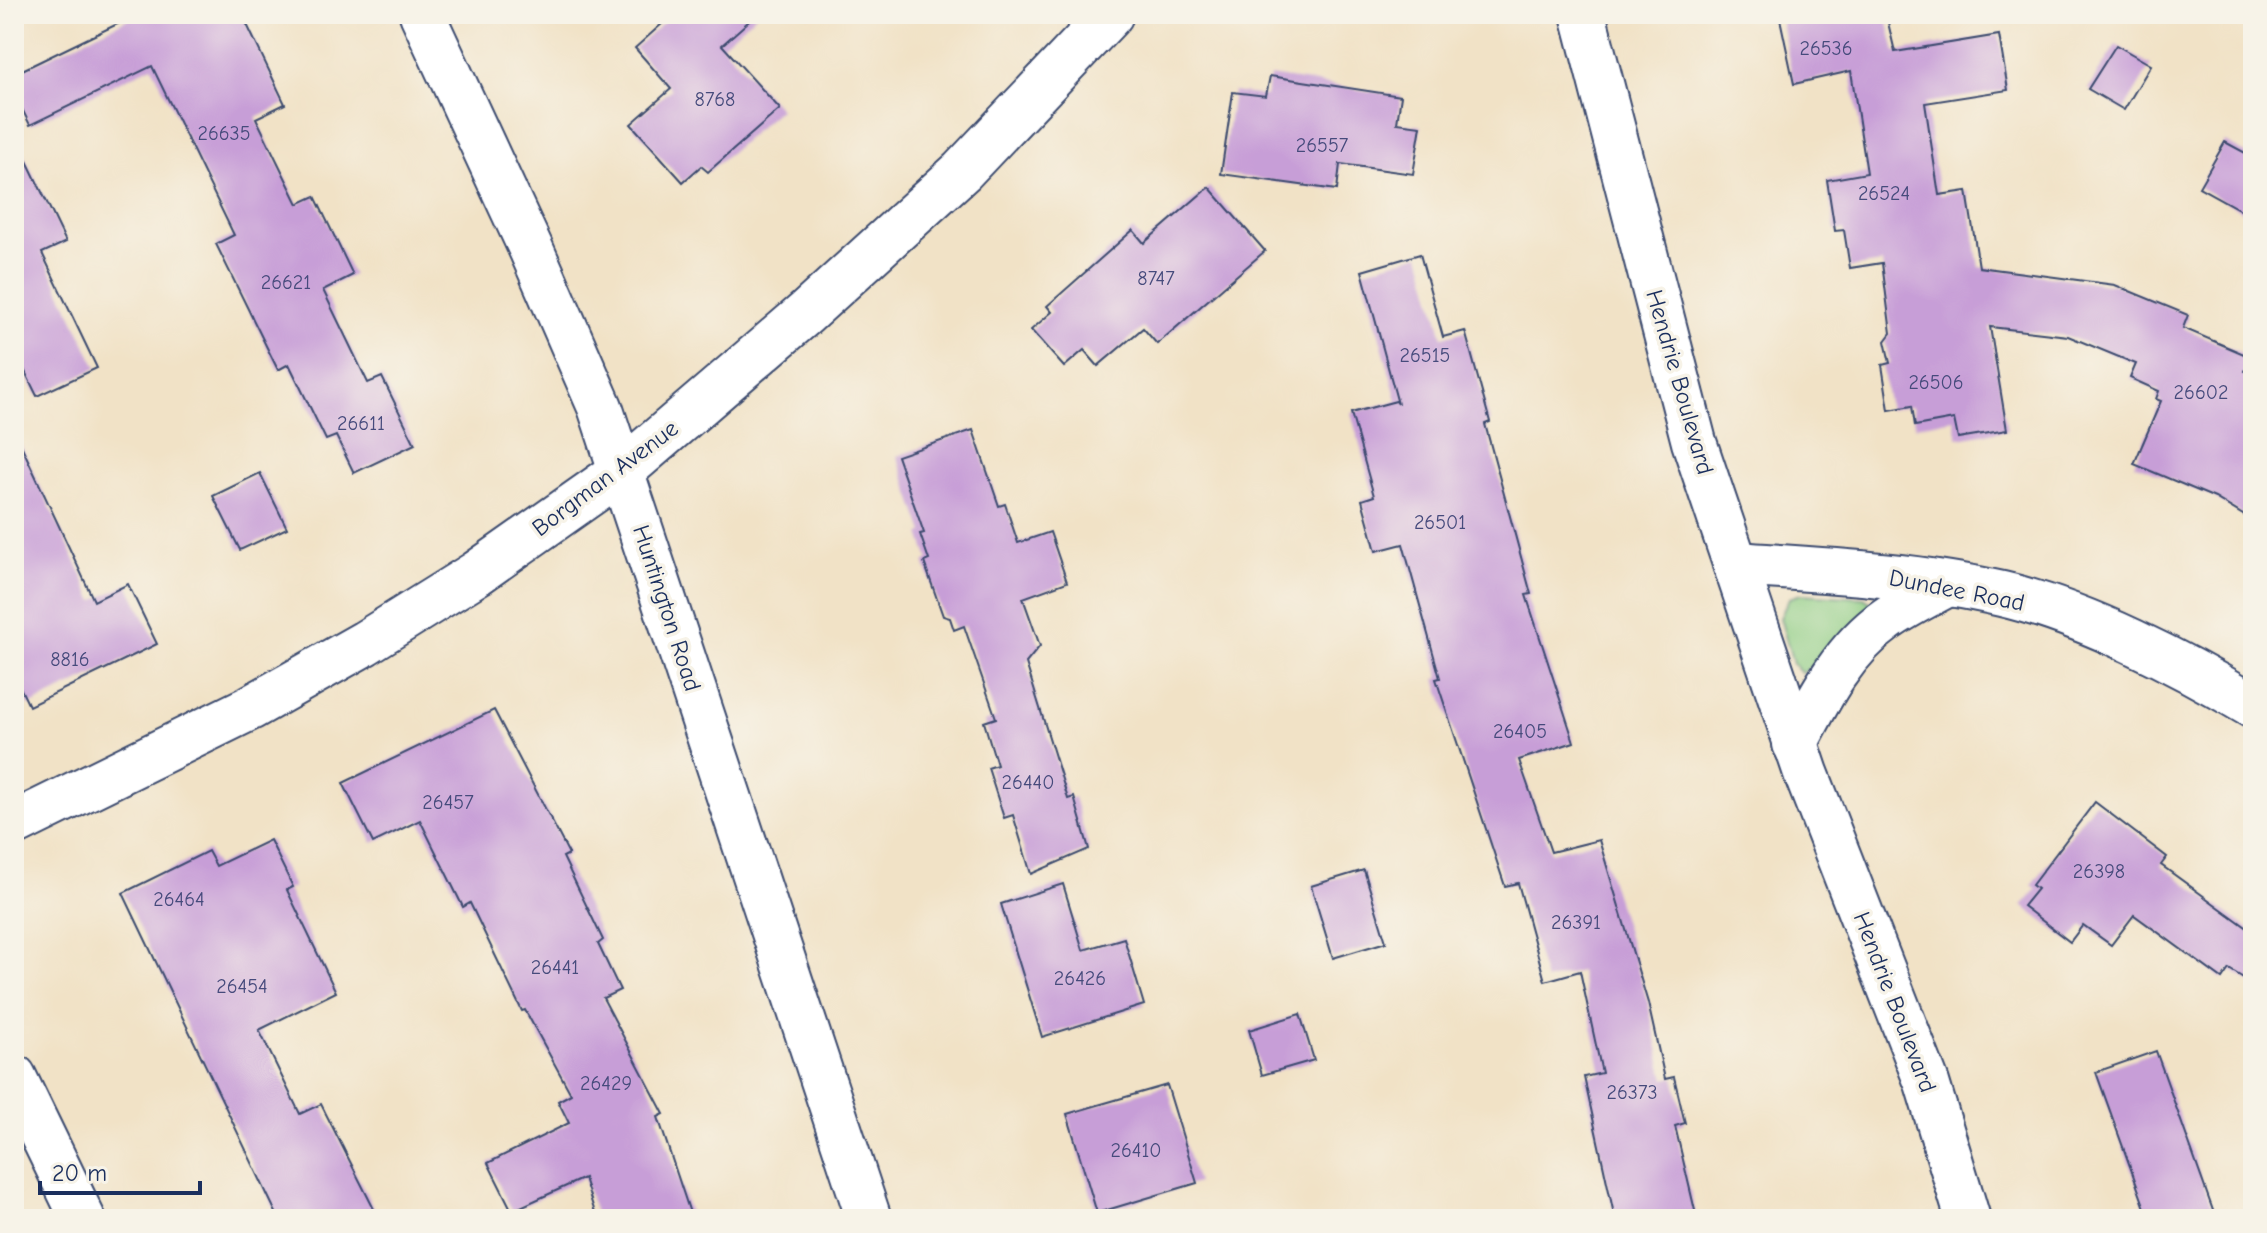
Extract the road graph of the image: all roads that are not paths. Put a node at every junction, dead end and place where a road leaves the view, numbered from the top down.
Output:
1 (422, 14) edge
2 (1111, 14) edge
3 (1583, 14) edge
4 (622, 471) junction
5 (1735, 564) junction
6 (1946, 585) junction
7 (2253, 706) edge
8 (1795, 744) junction
9 (14, 824) edge
10 (14, 1077) edge
11 (83, 1219) edge
12 (869, 1219) edge
13 (1968, 1219) edge

1 - 4 street, Huntington Road
2 - 4 street, Borgman Avenue
3 - 5 street, Hendrie Boulevard
4 - 9 street, Borgman Avenue
4 - 12 street, Huntington Road
5 - 6 street, Dundee Road
5 - 8 street, Hendrie Boulevard
6 - 7 street, Dundee Road
6 - 8 street
8 - 13 street, Hendrie Boulevard
10 - 11 street

